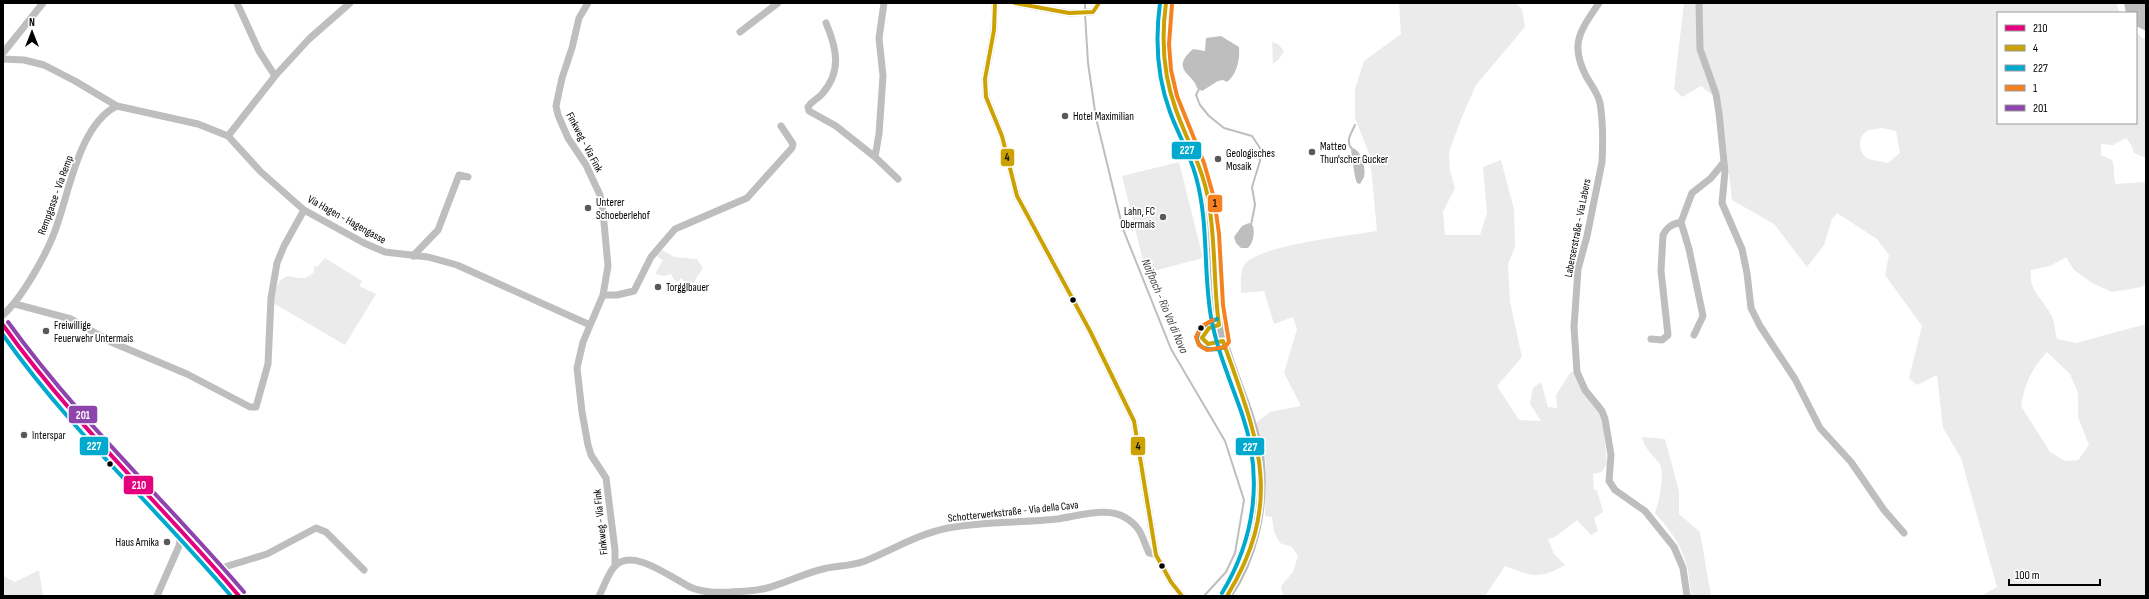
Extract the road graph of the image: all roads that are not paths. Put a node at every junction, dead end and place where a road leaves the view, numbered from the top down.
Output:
1 (43, 3) edge
2 (237, 3) edge
3 (350, 3) edge
4 (588, 3) edge
5 (778, 3) edge
6 (884, 3) edge
7 (995, 3) edge
8 (1015, 3) edge
9 (1099, 3) edge
10 (1166, 3) edge
11 (1599, 3) edge
12 (1700, 3) edge
13 (826, 23) dead end
14 (740, 32) dead end
15 (3, 53) edge
16 (3, 59) edge
17 (276, 76) junction
18 (117, 106) junction
19 (781, 126) dead end
20 (228, 136) junction
21 (875, 157) junction
22 (1724, 162) junction
23 (468, 177) dead end
24 (898, 179) dead end
25 (304, 210) junction
26 (1681, 222) junction
27 (413, 256) junction
28 (602, 295) junction
29 (15, 304) junction
30 (3, 315) edge
31 (3, 325) edge
32 (590, 325) junction
33 (1694, 335) dead end
34 (1651, 339) dead end
35 (1904, 533) dead end
36 (181, 534) junction
37 (1156, 555) junction
38 (615, 566) junction
39 (218, 569) junction
40 (364, 570) dead end
41 (157, 596) edge
42 (239, 596) edge
43 (600, 596) edge
44 (1182, 596) edge
45 (1227, 596) edge
46 (1687, 596) edge

1 - 15 street
2 - 17 street
3 - 17 street
4 - 28 street, Finkweg - Via Fink
5 - 14 street
6 - 21 street
7 - 37 street
8 - 9 street
10 - 45 main road
11 - 46 street, Laberserstraße - Via Labers
12 - 22 street
13 - 21 street
16 - 18 street, Via Hagen - Hagengasse
17 - 20 street
18 - 20 street, Via Hagen - Hagengasse
18 - 29 street, Rempgasse - Via Remp
19 - 28 street
20 - 25 street, Via Hagen - Hagengasse
21 - 24 street
22 - 26 street
22 - 35 street
23 - 27 street
25 - 27 street, Via Hagen - Hagengasse
25 - 29 street
26 - 33 street
26 - 34 street
27 - 32 street, Via Hagen - Hagengasse
28 - 32 street, Finkweg - Via Fink
29 - 30 street, Rempgasse - Via Remp
31 - 36 street
32 - 38 street, Finkweg - Via Fink
36 - 39 street
36 - 41 street
37 - 38 street, Schotterwerkstraße - Via della Cava
37 - 44 street
38 - 43 street
39 - 40 street
39 - 42 street

